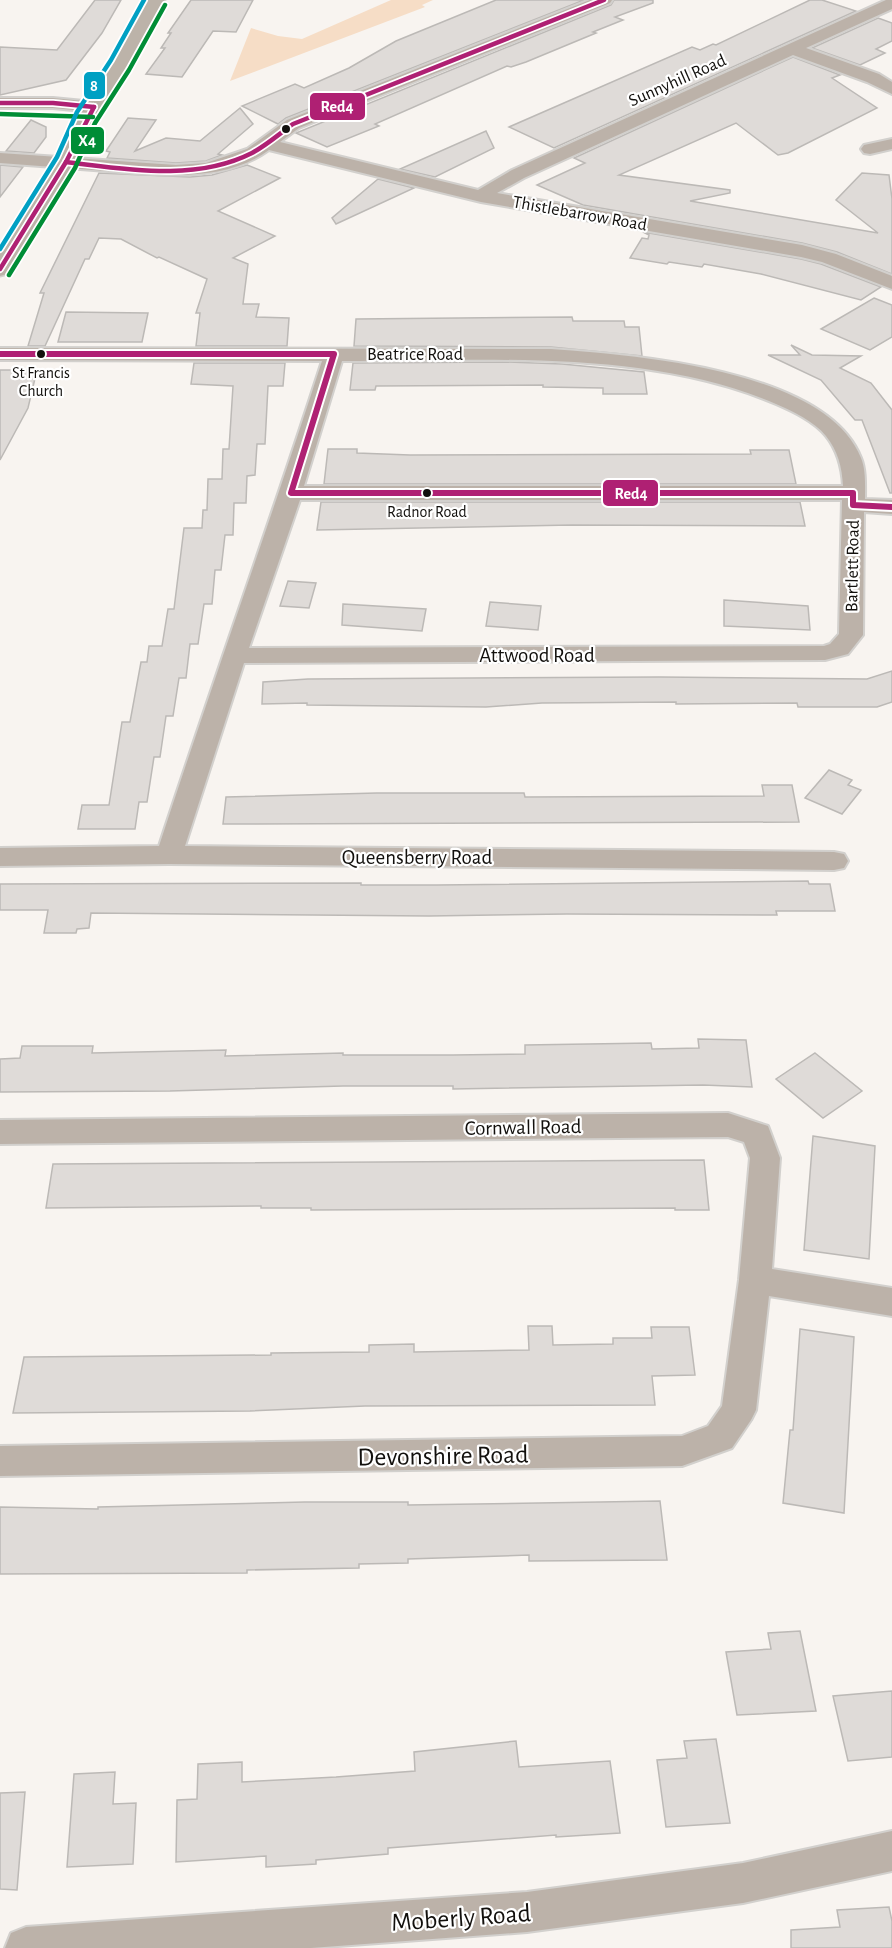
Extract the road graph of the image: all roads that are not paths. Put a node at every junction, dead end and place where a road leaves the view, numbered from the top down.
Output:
1 (156, 0) edge
2 (604, 0) edge
3 (892, 3) edge
4 (793, 49) junction
5 (892, 89) edge
6 (0, 103) edge
7 (94, 107) junction
8 (267, 144) junction
9 (892, 144) edge
10 (870, 149) dead end
11 (0, 158) edge
12 (66, 162) junction
13 (481, 196) junction
14 (7, 248) edge
15 (0, 269) edge
16 (892, 283) edge
17 (0, 354) edge
18 (334, 354) junction
19 (819, 419) joint
20 (291, 493) junction
21 (853, 499) junction
22 (892, 507) edge
23 (839, 649) joint
24 (234, 656) junction
25 (169, 855) junction
26 (0, 857) edge
27 (834, 861) dead end
28 (0, 1132) edge
29 (755, 1280) junction
30 (892, 1302) edge
31 (0, 1461) edge
32 (892, 1851) edge
33 (26, 1948) edge

1 - 7 main road
2 - 8 street
3 - 4 street, Sunnyhill Road
4 - 5 street
4 - 13 street, Sunnyhill Road
6 - 7 street
7 - 12 main road
8 - 12 street
8 - 13 street, Thistlebarrow Road
9 - 10 street
11 - 12 street
12 - 14 main road
13 - 16 street, Thistlebarrow Road
14 - 15 main road
17 - 18 street, Beatrice Road
18 - 19 street, Beatrice Road
18 - 20 street
19 - 21 street, Bartlett Road
20 - 21 street
20 - 24 street
21 - 22 street
21 - 23 street, Bartlett Road
23 - 24 street, Attwood Road
24 - 25 street
25 - 26 street, Queensberry Road
25 - 27 street, Queensberry Road
28 - 29 street, Cornwall Road
29 - 30 street
29 - 31 street, Devonshire Road
32 - 33 street, Moberly Road

